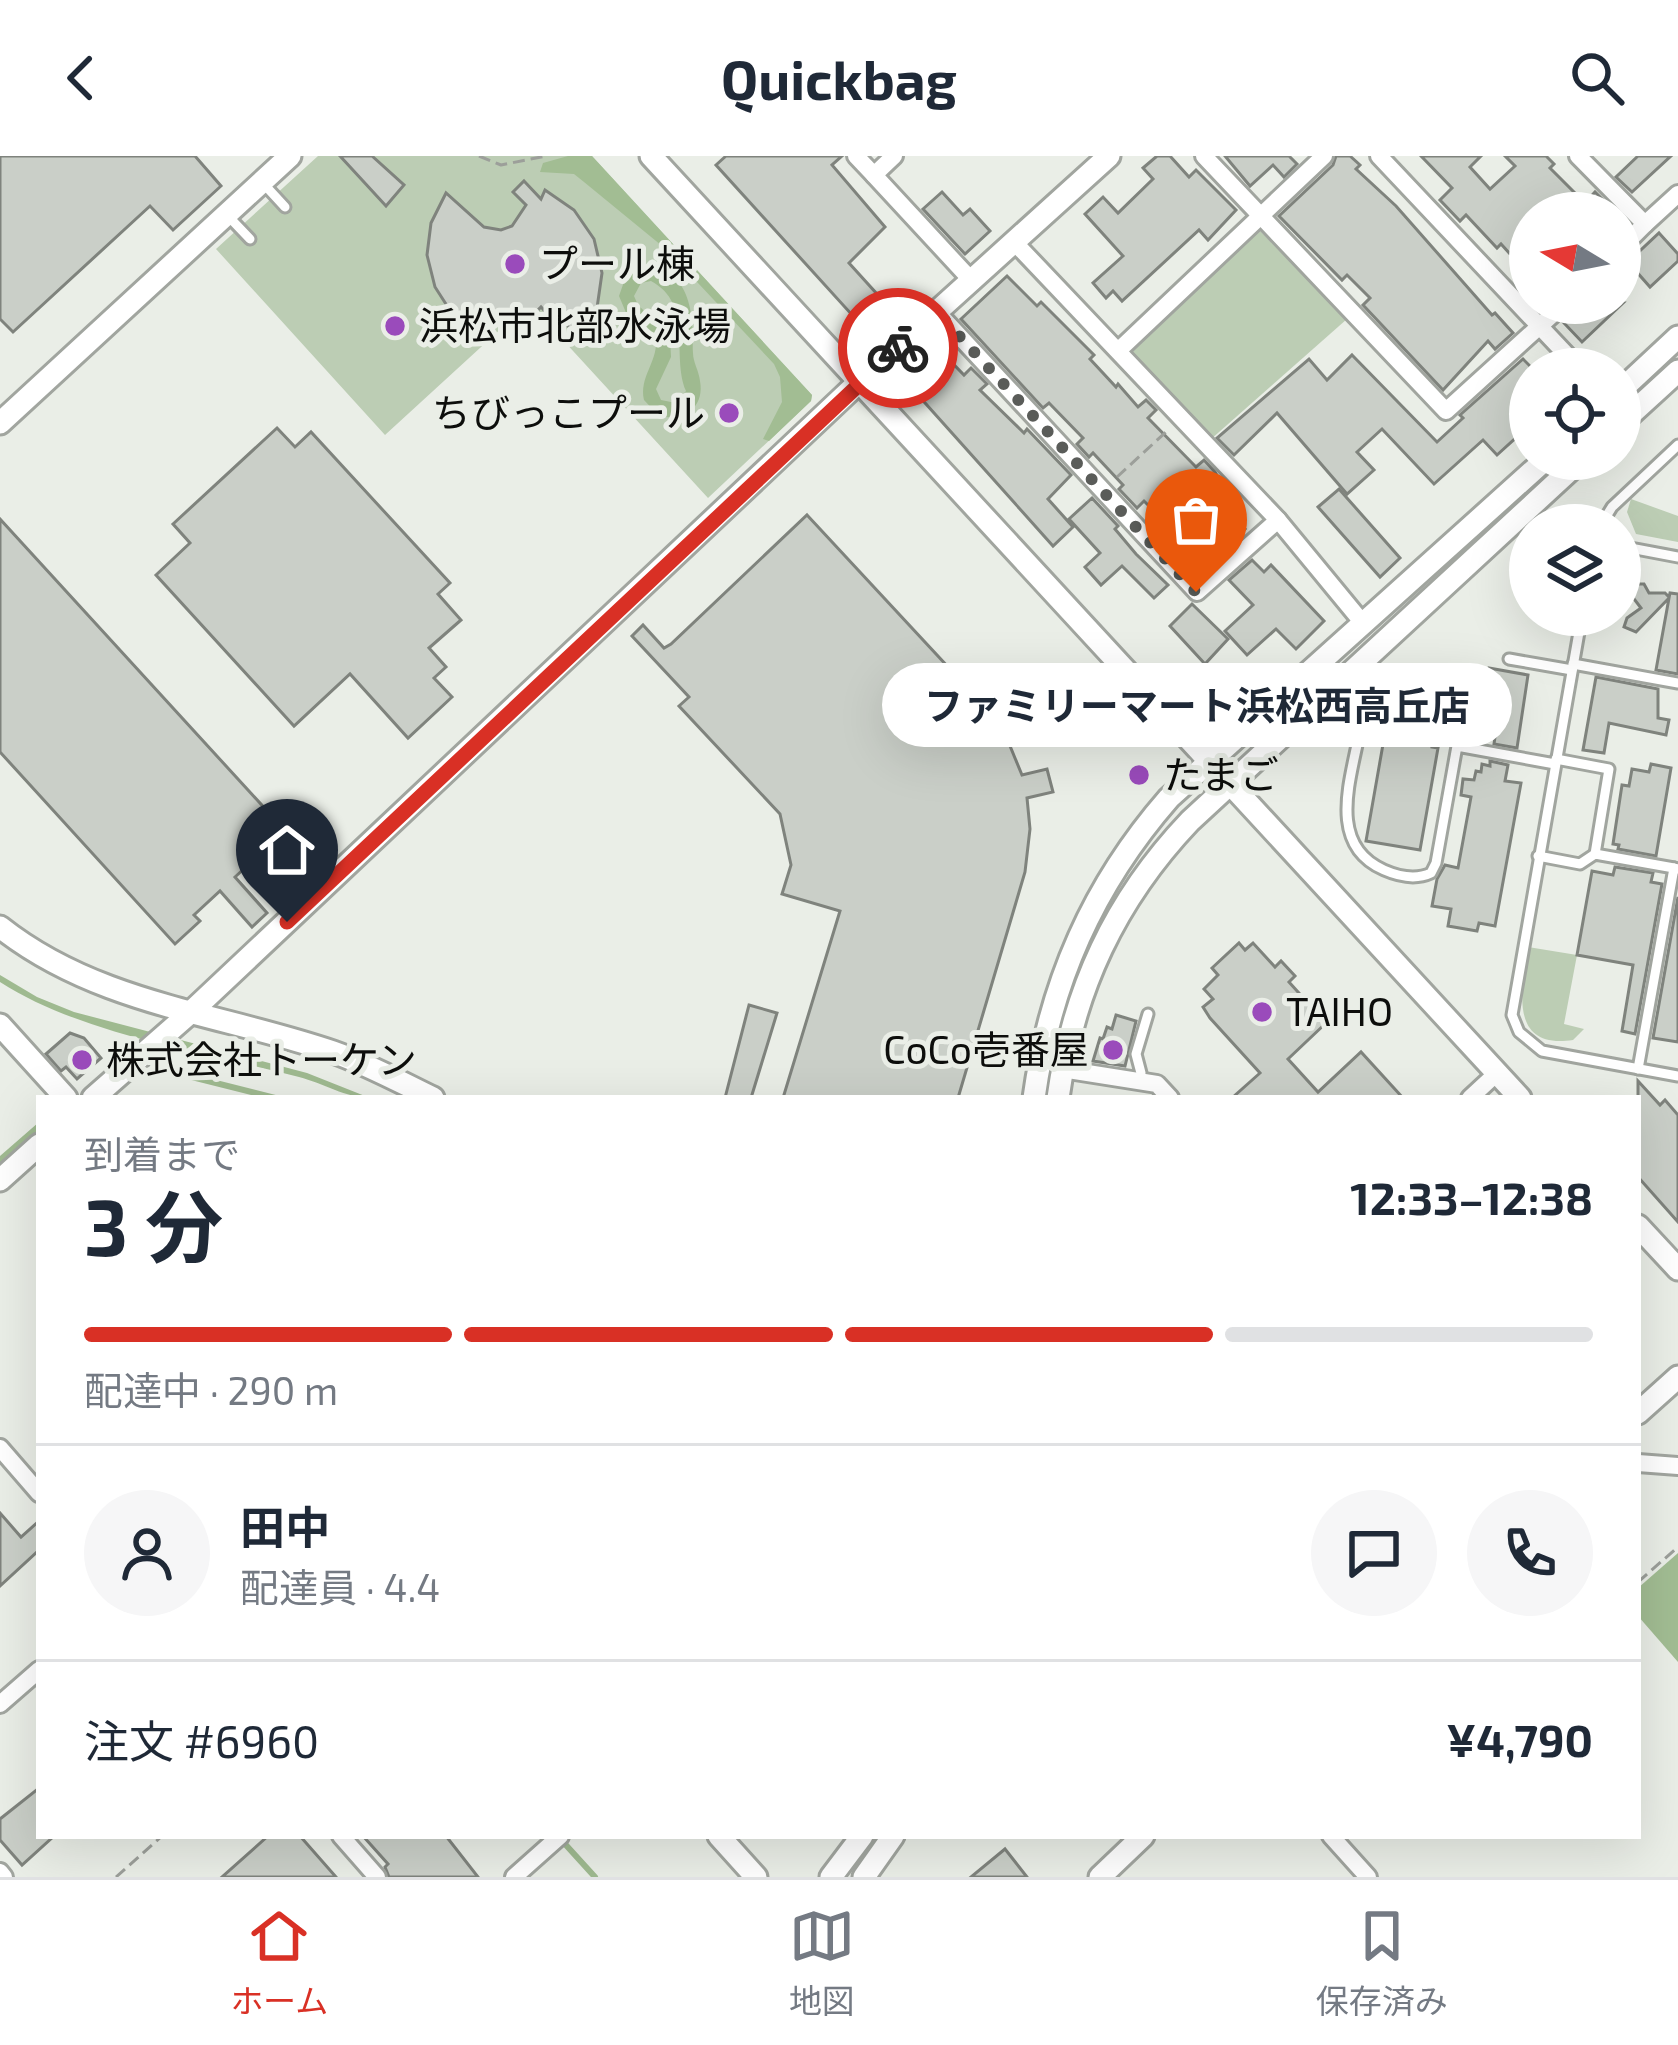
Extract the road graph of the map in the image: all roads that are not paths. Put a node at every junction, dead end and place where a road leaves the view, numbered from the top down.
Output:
1 (290, 156) edge
2 (856, 156) edge
3 (894, 156) edge
4 (1109, 156) edge
5 (1204, 156) edge
6 (1324, 156) edge
7 (1379, 156) edge
8 (1578, 156) edge
9 (658, 158) edge
10 (874, 175) junction
11 (262, 182) junction
12 (1678, 194) edge
13 (285, 207) dead end
14 (227, 214) junction
15 (1257, 216) junction
16 (1645, 224) junction
17 (1641, 228) edge
18 (250, 239) dead end
19 (1016, 244) junction
20 (973, 282) junction
21 (937, 312) junction
22 (1542, 326) junction
23 (1678, 337) edge
24 (1561, 348) edge
25 (1120, 350) junction
26 (1641, 371) edge
27 (1678, 371) edge
28 (859, 382) junction
29 (1641, 405) edge
30 (0, 423) edge
31 (1678, 445) edge
32 (1522, 480) edge
33 (1559, 480) edge
34 (1615, 504) edge
35 (1278, 520) junction
36 (1641, 550) edge
37 (1678, 557) edge
38 (1362, 622) junction
39 (1578, 636) edge
40 (1509, 658) dead end
41 (1572, 667) junction
42 (1678, 683) edge
43 (1358, 740) dead end
44 (1210, 761) junction
45 (1556, 761) junction
46 (1230, 784) junction
47 (1594, 854) junction
48 (1538, 856) junction
49 (1676, 869) edge
50 (0, 927) edge
51 (191, 1012) junction
52 (1148, 1014) dead end
53 (0, 1025) edge
54 (1062, 1069) junction
55 (1638, 1069) junction
56 (1141, 1073) dead end
57 (1497, 1073) junction
58 (1678, 1076) edge
59 (63, 1095) edge
60 (96, 1095) edge
61 (426, 1095) edge
62 (1035, 1095) edge
63 (1058, 1095) edge
64 (1167, 1095) edge
65 (1473, 1095) edge
66 (1517, 1095) edge
67 (36, 1148) edge
68 (0, 1180) edge
69 (1641, 1229) edge
70 (1678, 1269) edge
71 (1678, 1377) edge
72 (1641, 1410) edge
73 (0, 1448) edge
74 (1641, 1463) edge
75 (1678, 1466) edge
76 (36, 1490) edge
77 (36, 1673) edge
78 (0, 1704) edge
79 (344, 1839) edge
80 (557, 1839) edge
81 (722, 1839) edge
82 (860, 1839) edge
83 (891, 1839) edge
84 (1140, 1839) edge
85 (1334, 1839) edge
86 (377, 1877) edge
87 (514, 1877) edge
88 (756, 1877) edge
89 (831, 1877) edge
90 (864, 1877) edge
91 (1100, 1877) edge
92 (1367, 1877) edge

1 - 11 street
2 - 10 street
3 - 10 street
4 - 19 street
5 - 15 street
6 - 15 street
7 - 22 street
8 - 16 street
9 - 28 street
10 - 20 street
11 - 13 lane
11 - 14 street
12 - 16 street
14 - 18 lane
14 - 30 street
15 - 22 street
15 - 25 street
16 - 17 street
19 - 20 street
19 - 25 street
20 - 21 street
21 - 28 street
21 - 35 street
22 - 24 street
23 - 26 street
25 - 35 street
27 - 29 street
28 - 44 street
28 - 51 street
31 - 34 lane
32 - 38 street
33 - 46 street
35 - 38 street
36 - 37 lane
38 - 44 street
39 - 41 lane
40 - 41 lane
41 - 42 lane
41 - 45 lane
43 - 45 lane
44 - 46 street
44 - 62 street
45 - 47 lane
45 - 48 lane
46 - 54 street
46 - 57 street
47 - 48 lane
47 - 49 lane
48 - 55 lane
49 - 55 lane
50 - 51 street
51 - 60 street
51 - 61 street
52 - 56 lane
53 - 59 street
54 - 63 street
54 - 64 street
55 - 58 lane
57 - 65 street
57 - 66 street
67 - 68 street
69 - 70 street
71 - 72 street
73 - 76 street
74 - 75 street
77 - 78 street
79 - 86 street
80 - 87 street
81 - 88 street
82 - 89 street
83 - 90 street
84 - 91 street
85 - 92 street

